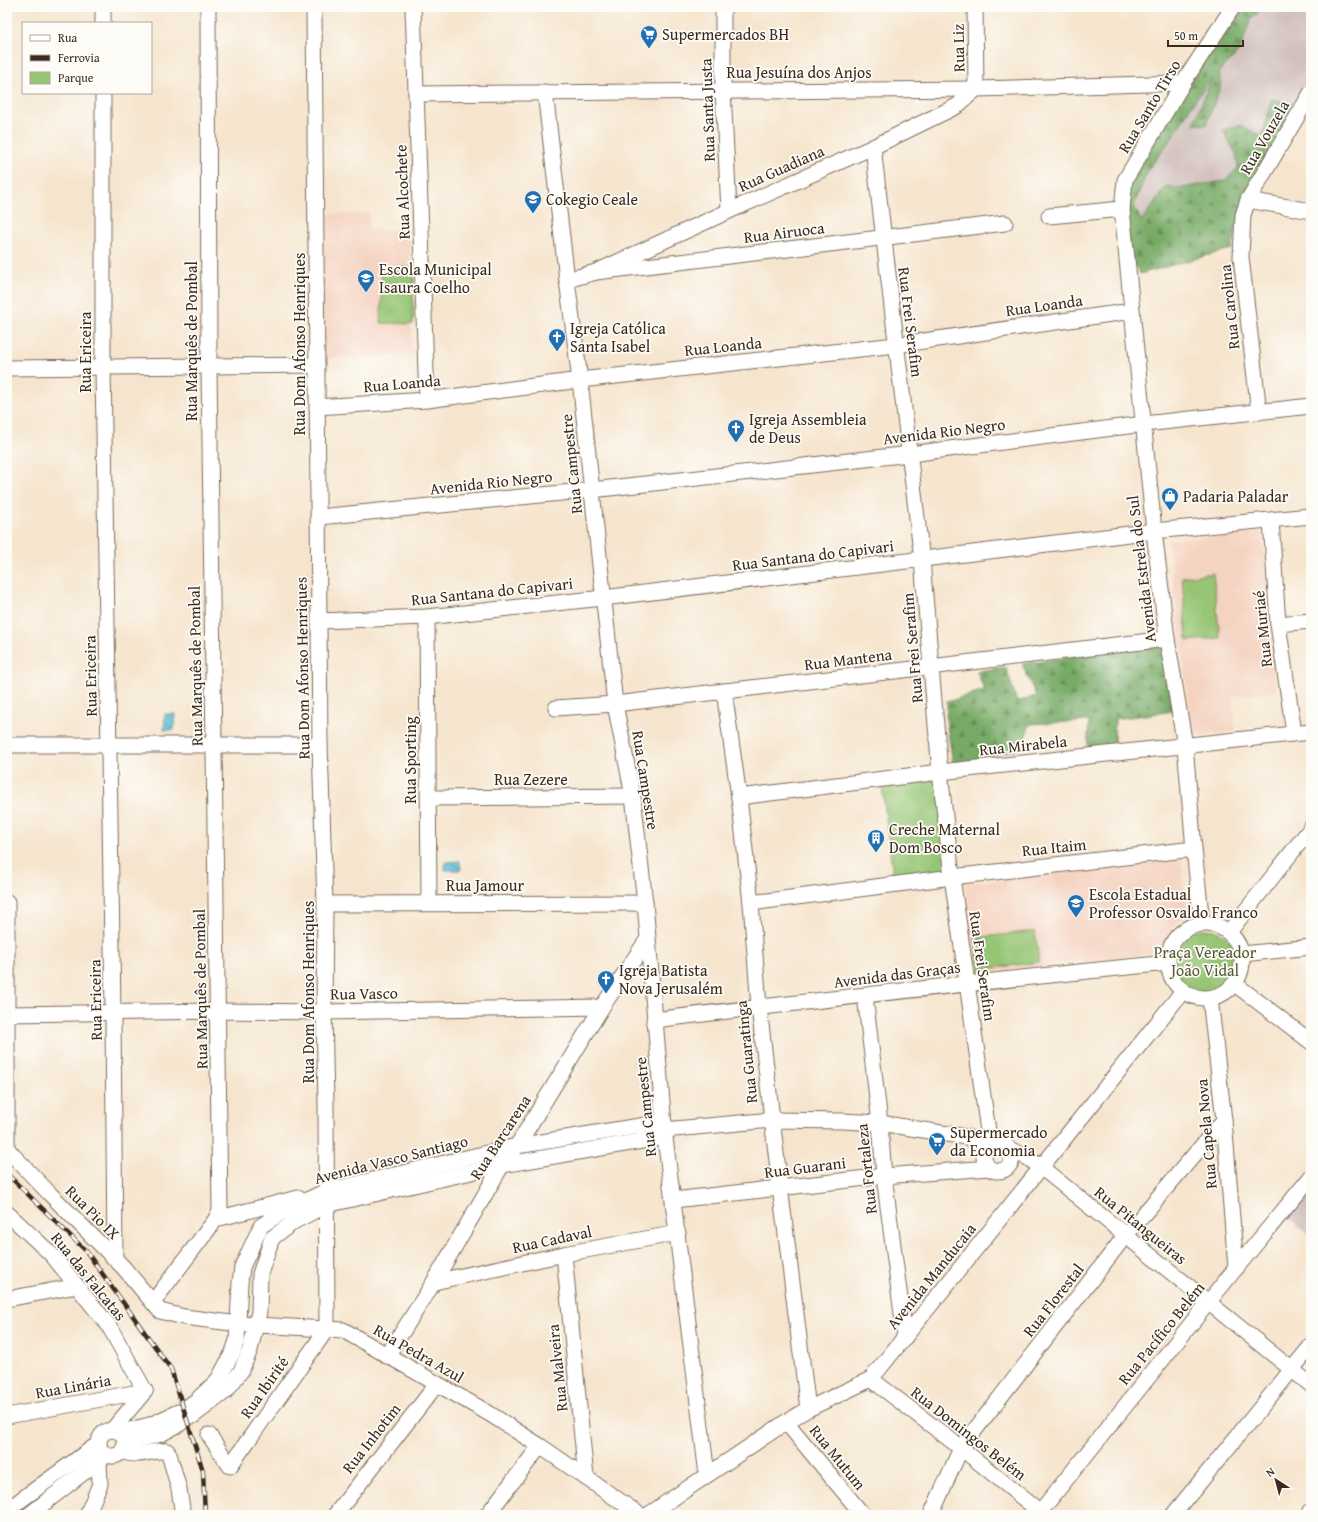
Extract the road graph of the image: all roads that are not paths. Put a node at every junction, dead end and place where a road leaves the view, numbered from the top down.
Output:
1 (103, 7) edge
2 (208, 7) edge
3 (314, 7) edge
4 (413, 7) edge
5 (722, 7) edge
6 (975, 7) edge
7 (1233, 7) edge
8 (103, 22) edge
9 (1183, 83) junction
10 (976, 88) junction
11 (723, 91) junction
12 (545, 92) junction
13 (1311, 93) edge
14 (103, 94) edge
15 (416, 94) junction
16 (873, 147) junction
17 (1248, 200) junction
18 (1122, 209) junction
19 (729, 211) junction
20 (1311, 211) edge
21 (1049, 216) dead end
22 (1005, 223) dead end
23 (883, 238) junction
24 (596, 272) junction
25 (567, 280) junction
26 (1132, 311) junction
27 (896, 345) junction
28 (317, 365) junction
29 (209, 366) junction
30 (103, 367) junction
31 (7, 368) edge
32 (580, 380) junction
33 (427, 400) junction
34 (1311, 406) edge
35 (317, 407) junction
36 (1259, 412) junction
37 (1144, 424) junction
38 (910, 454) junction
39 (592, 490) junction
40 (1311, 516) edge
41 (318, 517) junction
42 (1271, 521) junction
43 (1154, 531) junction
44 (922, 560) junction
45 (603, 598) junction
46 (427, 616) junction
47 (319, 621) junction
48 (1311, 621) edge
49 (1278, 624) junction
50 (1167, 639) junction
51 (931, 667) junction
52 (724, 691) junction
53 (615, 704) junction
54 (556, 708) dead end
55 (1311, 732) edge
56 (1294, 733) junction
57 (214, 744) junction
58 (7, 745) edge
59 (320, 745) junction
60 (109, 746) junction
61 (1185, 746) junction
62 (940, 772) junction
63 (633, 796) junction
64 (739, 797) junction
65 (428, 798) junction
66 (1311, 828) edge
67 (1194, 849) junction
68 (952, 877) junction
69 (7, 902) edge
70 (429, 903) junction
71 (645, 903) junction
72 (751, 903) junction
73 (326, 904) junction
74 (1202, 924) junction
75 (1229, 932) junction
76 (648, 940) junction
77 (1311, 947) edge
78 (1242, 954) junction
79 (7, 958) edge
80 (1168, 963) junction
81 (968, 983) junction
82 (1234, 984) junction
83 (1183, 991) junction
84 (865, 996) junction
85 (1210, 998) junction
86 (602, 1007) junction
87 (759, 1007) junction
88 (218, 1011) junction
89 (114, 1012) junction
90 (324, 1012) junction
91 (8, 1014) edge
92 (654, 1020) junction
93 (1311, 1042) edge
94 (772, 1120) junction
95 (1224, 1120) junction
96 (880, 1123) junction
97 (664, 1130) junction
98 (517, 1146) junction
99 (989, 1147) junction
100 (7, 1149) edge
101 (1009, 1149) junction
102 (502, 1165) junction
103 (1009, 1165) junction
104 (1038, 1166) junction
105 (989, 1168) junction
106 (884, 1176) junction
107 (1311, 1177) edge
108 (780, 1188) junction
109 (326, 1198) junction
110 (674, 1200) junction
111 (249, 1210) junction
112 (7, 1213) edge
113 (216, 1218) junction
114 (261, 1226) junction
115 (678, 1233) junction
116 (1126, 1236) junction
117 (564, 1254) junction
118 (115, 1259) junction
119 (1236, 1268) junction
120 (434, 1282) junction
121 (77, 1286) junction
122 (7, 1299) edge
123 (153, 1302) junction
124 (1208, 1303) junction
125 (238, 1324) junction
126 (256, 1325) junction
127 (327, 1329) junction
128 (905, 1337) junction
129 (1311, 1346) edge
130 (387, 1356) junction
131 (1292, 1370) junction
132 (871, 1379) junction
133 (437, 1384) junction
134 (1311, 1385) edge
135 (145, 1391) junction
136 (808, 1409) junction
137 (185, 1414) junction
138 (7, 1416) edge
139 (786, 1422) junction
140 (209, 1434) dead end
141 (120, 1439) junction
142 (540, 1446) junction
143 (961, 1448) junction
144 (101, 1453) junction
145 (707, 1475) junction
146 (586, 1478) junction
147 (7, 1510) edge
148 (1311, 1511) edge
149 (1042, 1514) edge
150 (29, 1515) edge
151 (87, 1515) edge
152 (183, 1515) edge
153 (335, 1515) edge
154 (486, 1515) edge
155 (640, 1515) edge
156 (648, 1515) edge
157 (862, 1515) edge
158 (931, 1515) edge
159 (1173, 1515) edge
160 (1308, 1515) edge

1 - 8 street
2 - 29 street, Rua Marquês de Pombal
3 - 28 street, Rua Dom Afonso Henriques
4 - 15 street, Rua Alcochete
5 - 11 street, Rua Santa Justa
6 - 10 street, Rua Liz
7 - 9 street, Rua Santo Tirso
9 - 10 street, Rua Jesuína dos Anjos
9 - 18 street, Rua Santo Tirso
10 - 11 street, Rua Jesuína dos Anjos
10 - 16 street, Rua Guadiana
11 - 12 street, Rua Jesuína dos Anjos
11 - 19 street, Rua Santa Justa
12 - 15 street, Rua Jesuína dos Anjos
12 - 25 street, Rua Campestre
13 - 17 street, Rua Vouzela
14 - 30 street, Rua Ericeira
15 - 33 street, Rua Alcochete
16 - 19 street, Rua Guadiana
16 - 23 street, Rua Frei Serafim
17 - 20 street
17 - 36 street, Rua Carolina
18 - 21 street
18 - 26 street, Avenida Estrela do Sul
19 - 24 street, Rua Guadiana
22 - 23 street, Rua Airuoca
23 - 24 street, Rua Airuoca
23 - 27 street, Rua Frei Serafim
24 - 25 street, Rua Airuoca
25 - 32 street, Rua Campestre
26 - 27 street, Rua Loanda
26 - 37 street, Avenida Estrela do Sul
27 - 32 street, Rua Loanda
27 - 38 street, Rua Frei Serafim
28 - 29 street
28 - 35 street, Rua Dom Afonso Henriques
29 - 30 street
29 - 57 street, Rua Marquês de Pombal
30 - 31 street
30 - 60 street, Rua Ericeira
32 - 33 street, Rua Loanda
32 - 39 street, Rua Campestre
33 - 35 street, Rua Loanda
34 - 36 street, Avenida Rio Negro
35 - 41 street, Rua Dom Afonso Henriques
36 - 37 street, Avenida Rio Negro
37 - 38 street, Avenida Rio Negro
37 - 43 street, Avenida Estrela do Sul
38 - 39 street, Avenida Rio Negro
38 - 44 street, Rua Frei Serafim
39 - 41 street, Avenida Rio Negro
39 - 45 street, Rua Campestre
40 - 42 street, Rua Santana do Capivari
41 - 47 street, Rua Dom Afonso Henriques
42 - 43 street, Rua Santana do Capivari
42 - 49 street, Rua Muriaé
43 - 44 street, Rua Santana do Capivari
43 - 50 street, Avenida Estrela do Sul
44 - 45 street, Rua Santana do Capivari
44 - 51 street, Rua Frei Serafim
45 - 46 street, Rua Santana do Capivari
45 - 53 street, Rua Campestre
46 - 47 street, Rua Santana do Capivari
46 - 65 street, Rua Sporting
47 - 59 street, Rua Dom Afonso Henriques
48 - 49 street
49 - 56 street, Rua Muriaé
50 - 51 street, Rua Mantena
50 - 61 street, Avenida Estrela do Sul
51 - 52 street, Rua Mantena
51 - 62 street, Rua Frei Serafim
52 - 53 street, Rua Mantena
52 - 64 street, Rua Guaratinga
53 - 54 street, Rua Mantena
53 - 63 street, Rua Campestre
55 - 56 street, Rua Mirabela
56 - 61 street, Rua Mirabela
57 - 59 street
57 - 60 street
57 - 88 street, Rua Marquês de Pombal
58 - 60 street
59 - 73 street, Rua Dom Afonso Henriques
60 - 89 street, Rua Ericeira
61 - 62 street, Rua Mirabela
61 - 67 street, Avenida Estrela do Sul
62 - 64 street, Rua Mirabela
62 - 68 street, Rua Frei Serafim
63 - 65 street, Rua Zezere
63 - 71 street, Rua Campestre
64 - 72 street, Rua Guaratinga
65 - 70 street, Rua Sporting
66 - 75 street
67 - 68 street, Rua Itaim
67 - 74 street, Avenida Estrela do Sul
68 - 72 street, Rua Itaim
68 - 81 street, Rua Frei Serafim
69 - 79 street
70 - 71 street, Rua Jamour
70 - 73 street, Rua Jamour
71 - 76 street, Rua Campestre
72 - 87 street, Rua Guaratinga
73 - 90 street, Rua Dom Afonso Henriques
74 - 75 street
74 - 80 street
75 - 78 street
76 - 86 street, Rua Barcarena
76 - 92 street, Rua Campestre
77 - 78 street
78 - 82 street
79 - 91 street
80 - 81 street, Avenida das Graças
80 - 83 street
81 - 84 street, Avenida das Graças
81 - 99 street, Rua Frei Serafim
82 - 85 street
82 - 93 street
83 - 85 street
83 - 104 street, Avenida Manducaia
84 - 87 street, Avenida das Graças
84 - 96 street, Rua Fortaleza
85 - 95 street, Rua Capela Nova
86 - 90 street, Rua Vasco
86 - 98 street, Rua Barcarena
87 - 92 street, Avenida das Graças
87 - 94 street, Rua Guaratinga
88 - 89 street, Rua Vasco
88 - 90 street, Rua Vasco
88 - 113 street, Rua Marquês de Pombal
89 - 91 street, Rua Vasco
89 - 118 street, Rua Ericeira
90 - 109 street, Rua Dom Afonso Henriques
91 - 100 street
92 - 97 street, Rua Campestre
94 - 96 street, Avenida Vasco Santiago
94 - 97 street, Avenida Vasco Santiago
94 - 108 street, Rua Guaratinga
95 - 116 street, Rua Florestal
95 - 119 street, Rua Capela Nova
96 - 99 street, Avenida Vasco Santiago
96 - 106 street, Rua Fortaleza
97 - 98 street, Avenida Vasco Santiago
97 - 102 street, Avenida Vasco Santiago
97 - 110 street, Rua Campestre
98 - 102 street, Rua Barcarena
98 - 109 street, Avenida Vasco Santiago
99 - 101 street
99 - 105 street
100 - 118 street, Rua Pio IX
101 - 103 street
101 - 104 street
102 - 109 street, Avenida Vasco Santiago
102 - 120 street, Rua Barcarena
103 - 104 street, Rua Guarani
103 - 105 street, Rua Guarani
104 - 116 street, Rua Pitangueiras
104 - 128 street, Avenida Manducaia
105 - 106 street, Rua Guarani
106 - 108 street, Rua Guarani
106 - 128 street, Rua Fortaleza
107 - 119 street, Rua Pacífico Belém
108 - 110 street, Rua Guarani
108 - 136 street, Rua Guaratinga
109 - 111 street
109 - 114 street, Avenida Vasco Santiago
109 - 126 street, Avenida Vasco Santiago
109 - 127 street, Rua Dom Afonso Henriques
110 - 115 street, Rua Campestre
111 - 113 street
111 - 114 street
112 - 121 street, Rua das Falcatas
113 - 123 street, Rua Marquês de Pombal
114 - 125 street, Avenida Vasco Santiago
115 - 117 street, Rua Cadaval
115 - 145 street, Rua Campestre
116 - 124 street, Rua Pitangueiras
116 - 143 street, Rua Florestal
117 - 120 street, Rua Cadaval
117 - 146 street, Rua Malveira
118 - 123 street, Rua Pio IX
119 - 124 street, Rua Pacífico Belém
120 - 130 street, Rua Barcarena
121 - 122 street
121 - 135 street, Rua das Falcatas
123 - 125 street, Rua Pedra Azul
124 - 131 street, Rua Pitangueiras
124 - 149 street, Rua Pacífico Belém
125 - 126 street, Rua Pedra Azul
125 - 137 street, Avenida Vasco Santiago
126 - 127 street, Rua Pedra Azul
126 - 137 street, Avenida Vasco Santiago
127 - 130 street, Rua Pedra Azul
127 - 140 street, Rua Ibirité
128 - 132 street, Avenida Manducaia
129 - 131 street
130 - 133 street, Rua Pedra Azul
131 - 134 street, Rua Pitangueiras
131 - 159 street
132 - 136 street, Avenida Manducaia
132 - 143 street, Rua Domingos Belém
133 - 142 street, Rua Pedra Azul
133 - 153 street, Rua Inhotim
135 - 138 street, Rua Linária
135 - 141 street
136 - 139 street, Avenida Manducaia
137 - 141 street, Avenida Vasco Santiago
139 - 145 street, Avenida Manducaia
139 - 157 street, Rua Mutum
141 - 144 street, Avenida Vasco Santiago
141 - 144 street, Avenida Vasco Santiago
141 - 152 street
142 - 146 street, Rua Pedra Azul
142 - 154 street
143 - 149 street, Rua Domingos Belém
143 - 158 street, Rua Florestal
144 - 147 street, Avenida Vasco Santiago
144 - 150 street, Avenida Vasco Santiago
144 - 151 street
145 - 156 street, Avenida Manducaia
146 - 155 street, Rua Pedra Azul
148 - 160 street

